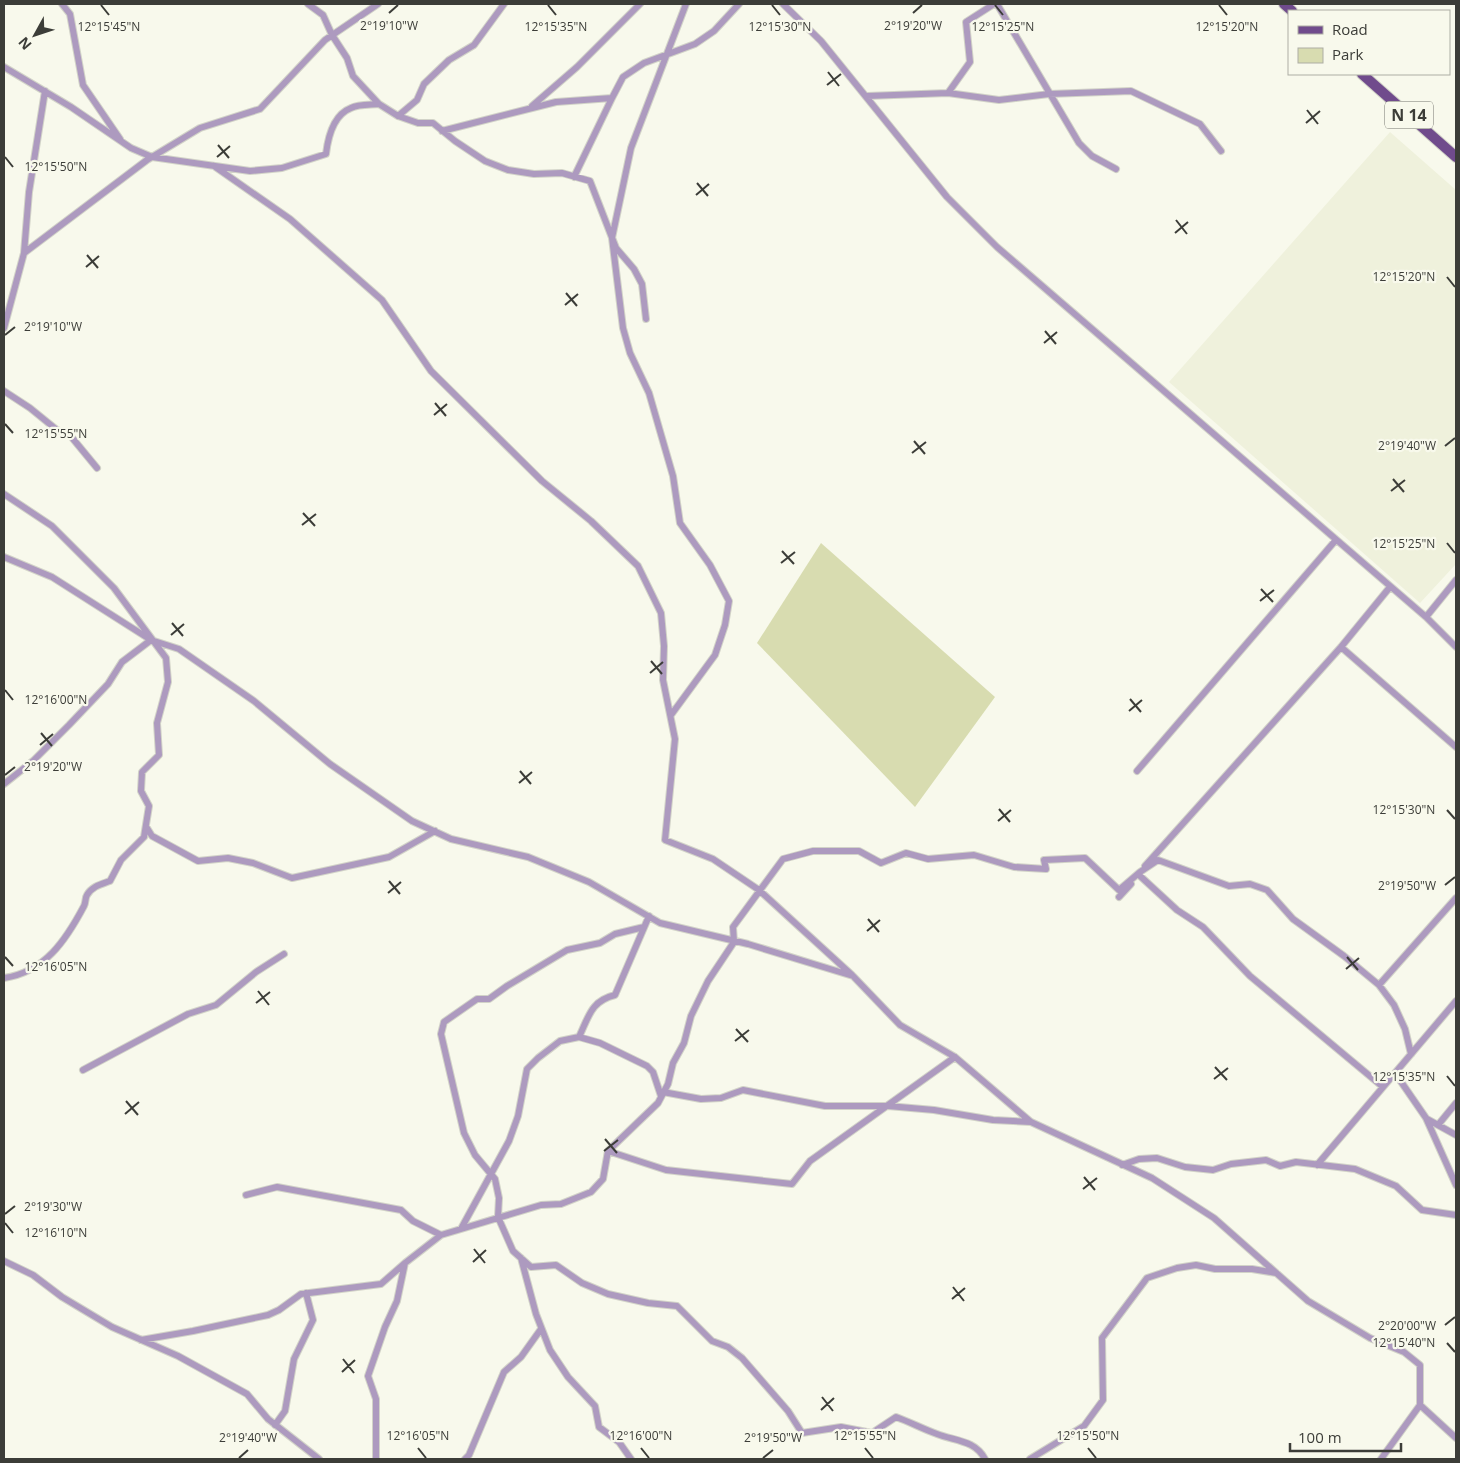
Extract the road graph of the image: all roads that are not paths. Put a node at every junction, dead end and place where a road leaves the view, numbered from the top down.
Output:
1 (62, 4) edge
2 (70, 4) edge
3 (308, 4) edge
4 (378, 4) edge
5 (504, 4) edge
6 (640, 4) edge
7 (686, 4) edge
8 (739, 4) edge
9 (783, 4) edge
10 (996, 4) edge
11 (70, 14) junction
12 (332, 35) junction
13 (664, 56) junction
14 (4, 68) edge
15 (1363, 75) edge
16 (46, 91) junction
17 (948, 93) junction
18 (1049, 94) junction
19 (867, 96) junction
20 (612, 98) junction
21 (379, 104) junction
22 (531, 107) junction
23 (398, 116) junction
24 (442, 130) junction
25 (122, 142) junction
26 (1221, 151) dead end
27 (152, 157) junction
28 (1456, 157) edge
29 (214, 166) junction
30 (1116, 169) dead end
31 (574, 177) junction
32 (612, 238) junction
33 (24, 253) junction
34 (646, 319) dead end
35 (4, 328) edge
36 (4, 391) edge
37 (97, 468) dead end
38 (4, 494) edge
39 (1335, 541) junction
40 (4, 557) edge
41 (1456, 580) edge
42 (1390, 587) junction
43 (1426, 617) junction
44 (150, 640) junction
45 (1456, 647) edge
46 (1341, 648) junction
47 (671, 716) junction
48 (1456, 747) edge
49 (1137, 771) dead end
50 (4, 784) edge
51 (147, 828) junction
52 (435, 832) junction
53 (1139, 874) junction
54 (759, 890) junction
55 (1119, 897) dead end
56 (1456, 898) edge
57 (649, 916) junction
58 (644, 927) junction
59 (734, 942) junction
60 (284, 954) dead end
61 (852, 976) junction
62 (4, 978) edge
63 (1378, 985) junction
64 (1456, 1001) edge
65 (580, 1037) junction
66 (1411, 1054) junction
67 (955, 1057) junction
68 (83, 1070) dead end
69 (1395, 1073) junction
70 (1383, 1087) junction
71 (662, 1094) junction
72 (1456, 1103) edge
73 (888, 1106) junction
74 (1426, 1118) junction
75 (1031, 1122) junction
76 (1438, 1125) junction
77 (1456, 1135) edge
78 (608, 1152) junction
79 (1122, 1165) junction
80 (1317, 1165) junction
81 (489, 1174) junction
82 (1456, 1186) edge
83 (246, 1195) dead end
84 (1456, 1215) edge
85 (498, 1217) junction
86 (462, 1227) junction
87 (441, 1235) junction
88 (520, 1258) junction
89 (4, 1261) edge
90 (405, 1263) junction
91 (1277, 1273) junction
92 (306, 1293) junction
93 (542, 1329) junction
94 (141, 1340) junction
95 (1420, 1405) junction
96 (275, 1424) junction
97 (1456, 1438) edge
98 (319, 1459) edge
99 (376, 1459) edge
100 (465, 1459) edge
101 (631, 1459) edge
102 (985, 1459) edge
103 (1030, 1459) edge
104 (1381, 1459) edge

1 - 11 street
2 - 11 street
3 - 12 street
4 - 12 street
5 - 23 street
6 - 22 street
7 - 13 street
8 - 13 street
9 - 19 street
10 - 17 street
10 - 18 street
11 - 25 street
12 - 21 street
12 - 27 street
13 - 20 street
13 - 32 street
14 - 16 street
15 - 28 main road, N 14
16 - 25 street
16 - 33 street
17 - 18 street
17 - 19 street
18 - 26 street
18 - 30 street
19 - 39 street
20 - 22 street
20 - 31 street
21 - 23 street
21 - 29 street
22 - 24 street
23 - 24 street
24 - 31 street
25 - 27 street
27 - 29 street
27 - 33 street
29 - 47 street
31 - 32 street
32 - 34 street
32 - 47 street
33 - 35 street
36 - 37 street
38 - 44 street
39 - 42 street
39 - 49 street
40 - 44 street
41 - 43 street
42 - 43 street
42 - 46 street
43 - 45 street
44 - 50 street
44 - 51 street
44 - 52 street
46 - 48 street
46 - 53 street
47 - 54 street
51 - 52 street
51 - 62 street
52 - 57 street
53 - 54 street
53 - 55 street
53 - 63 street
53 - 70 street
54 - 59 street
54 - 61 street
56 - 63 street
57 - 58 street
57 - 59 street
58 - 65 street
58 - 81 street
59 - 61 street
59 - 71 street
60 - 68 street
61 - 67 street
63 - 66 street
64 - 66 street
65 - 71 street
65 - 81 street
66 - 69 street
67 - 73 street
67 - 75 street
69 - 70 street
69 - 74 street
70 - 80 street
71 - 73 street
71 - 78 street
72 - 76 street
73 - 75 street
73 - 78 street
74 - 76 street
74 - 82 street
75 - 79 street
76 - 77 street
78 - 85 street
79 - 80 street
79 - 91 street
80 - 84 street
81 - 85 street
81 - 86 street
83 - 87 street
85 - 86 street
85 - 88 street
86 - 87 street
87 - 90 street
88 - 93 street
88 - 102 street
89 - 94 street
90 - 92 street
90 - 99 street
91 - 95 street
91 - 103 street
92 - 94 street
92 - 96 street
93 - 100 street
93 - 101 street
94 - 96 street
95 - 97 street
95 - 104 street
96 - 98 street

